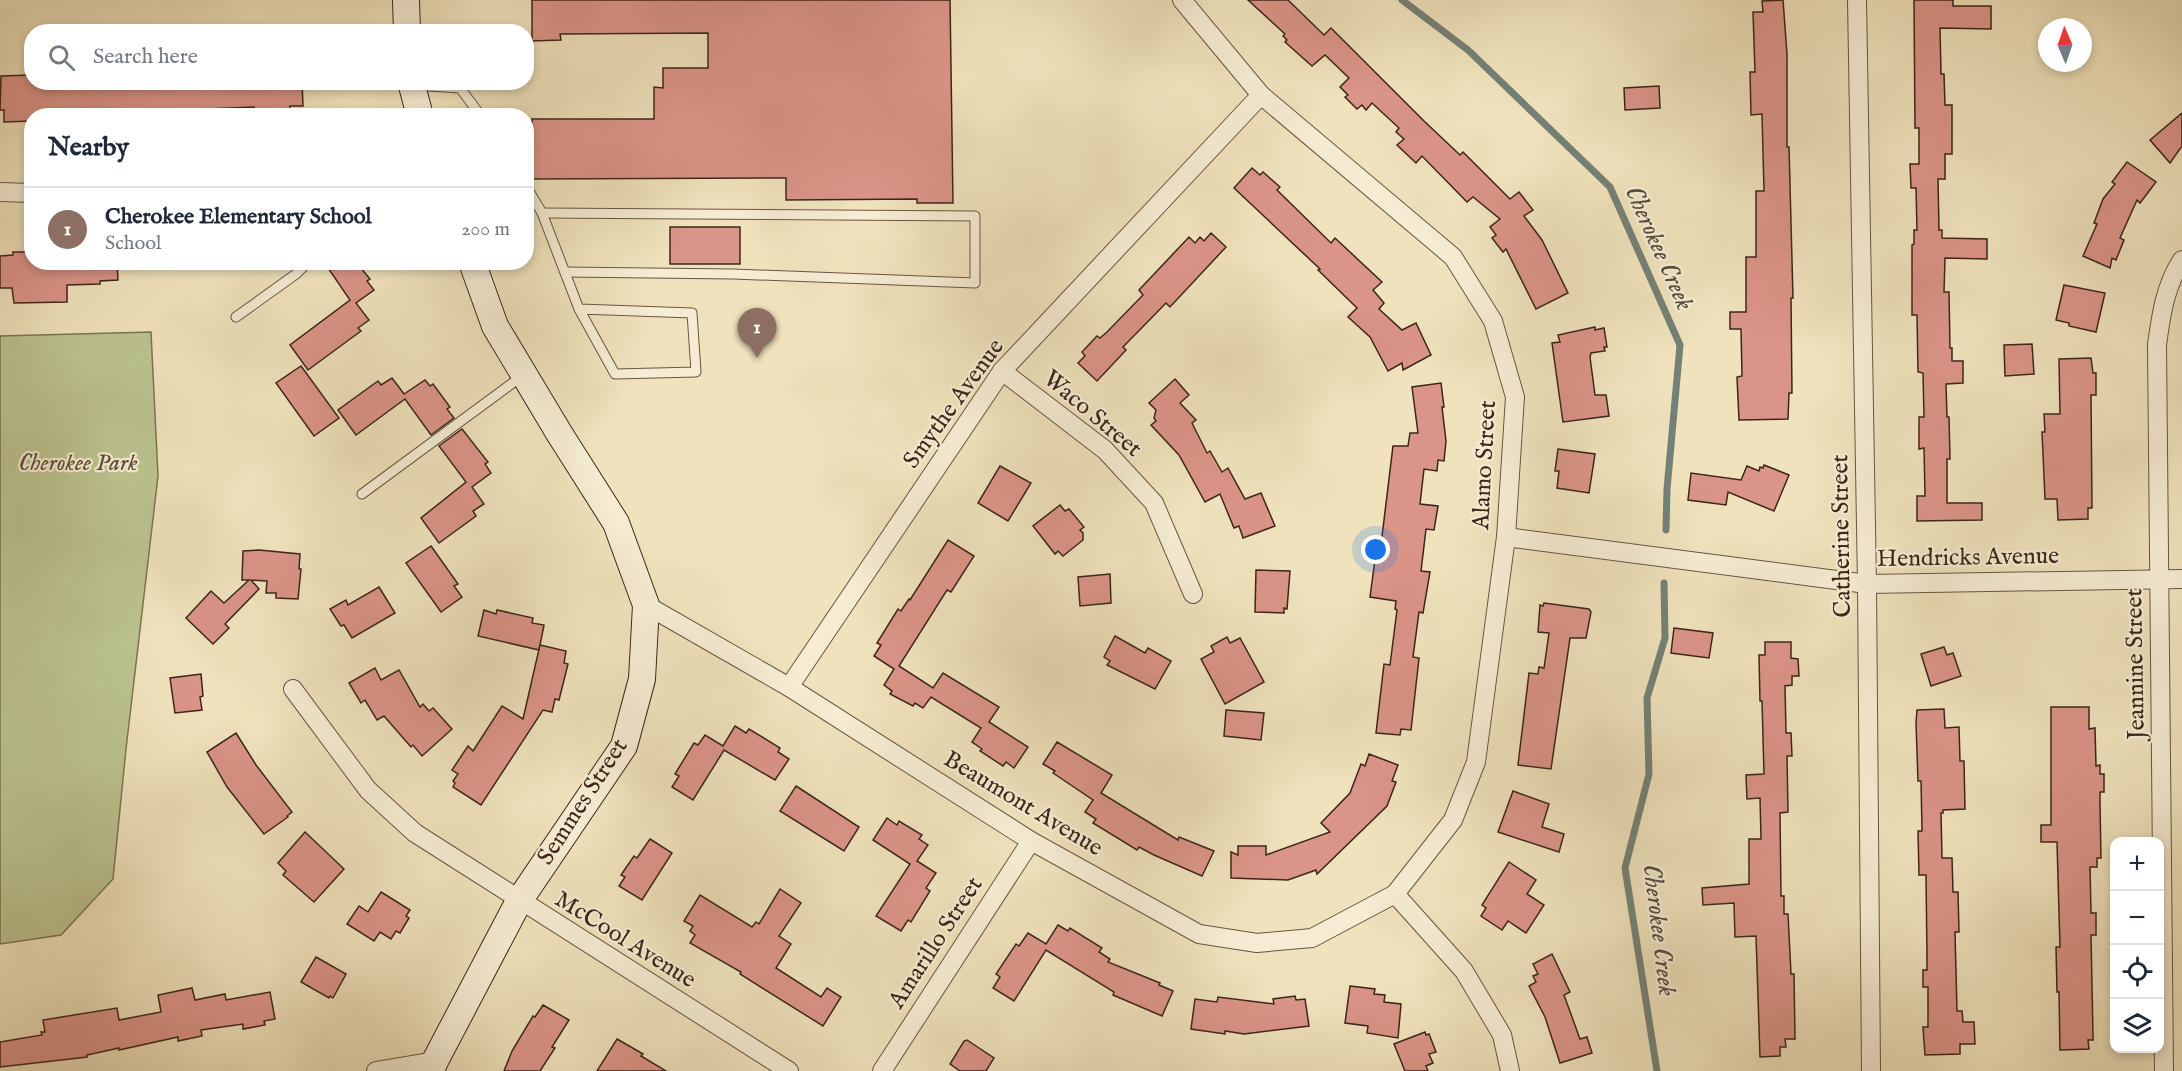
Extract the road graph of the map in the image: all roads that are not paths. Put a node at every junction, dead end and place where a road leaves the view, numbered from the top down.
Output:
1 (406, 0) edge
2 (1182, 0) edge
3 (1857, 0) edge
4 (407, 24) edge
5 (413, 90) edge
6 (462, 90) edge
7 (1261, 95) junction
8 (418, 108) edge
9 (475, 108) edge
10 (0, 192) edge
11 (24, 193) edge
12 (534, 200) edge
13 (542, 213) junction
14 (2182, 260) edge
15 (300, 270) edge
16 (475, 270) edge
17 (565, 272) junction
18 (579, 309) junction
19 (236, 317) dead end
20 (1002, 371) junction
21 (524, 375) junction
22 (362, 495) dead end
23 (1506, 537) junction
24 (2159, 579) junction
25 (2182, 579) edge
26 (1867, 584) junction
27 (1193, 594) dead end
28 (646, 605) junction
29 (789, 687) junction
30 (293, 689) dead end
31 (1031, 842) junction
32 (1395, 894) junction
33 (519, 901) junction
34 (433, 1066) edge
35 (376, 1071) edge
36 (789, 1071) edge
37 (882, 1071) edge
38 (1510, 1071) edge
39 (1870, 1071) edge
40 (2164, 1071) edge

1 - 4 main road
2 - 7 street, Alamo Street
3 - 26 street, Catherine Street
5 - 8 main road
6 - 9 lane
7 - 20 street, Smythe Avenue
7 - 23 street, Alamo Street
10 - 11 street
12 - 13 lane
13 - 17 lane
13 - 17 lane
14 - 24 street, Jeannine Street
15 - 19 lane
16 - 21 main road, Semmes Street
17 - 18 lane
18 - 18 lane
20 - 27 street, Waco Street
20 - 29 street, Smythe Avenue
21 - 22 lane
21 - 28 main road, Semmes Street
23 - 26 street, Hendricks Avenue
23 - 32 street, Alamo Street
24 - 25 street, Hendricks Avenue
24 - 26 street, Hendricks Avenue
24 - 40 street, Jeannine Street
26 - 39 street, Catherine Street
28 - 29 street, Beaumont Avenue
28 - 33 main road, Semmes Street
29 - 31 street, Beaumont Avenue
30 - 33 street, McCool Avenue
31 - 32 street, Beaumont Avenue
31 - 37 street, Amarillo Street
32 - 38 street
33 - 34 main road, Semmes Street
33 - 36 street, McCool Avenue
34 - 35 street

